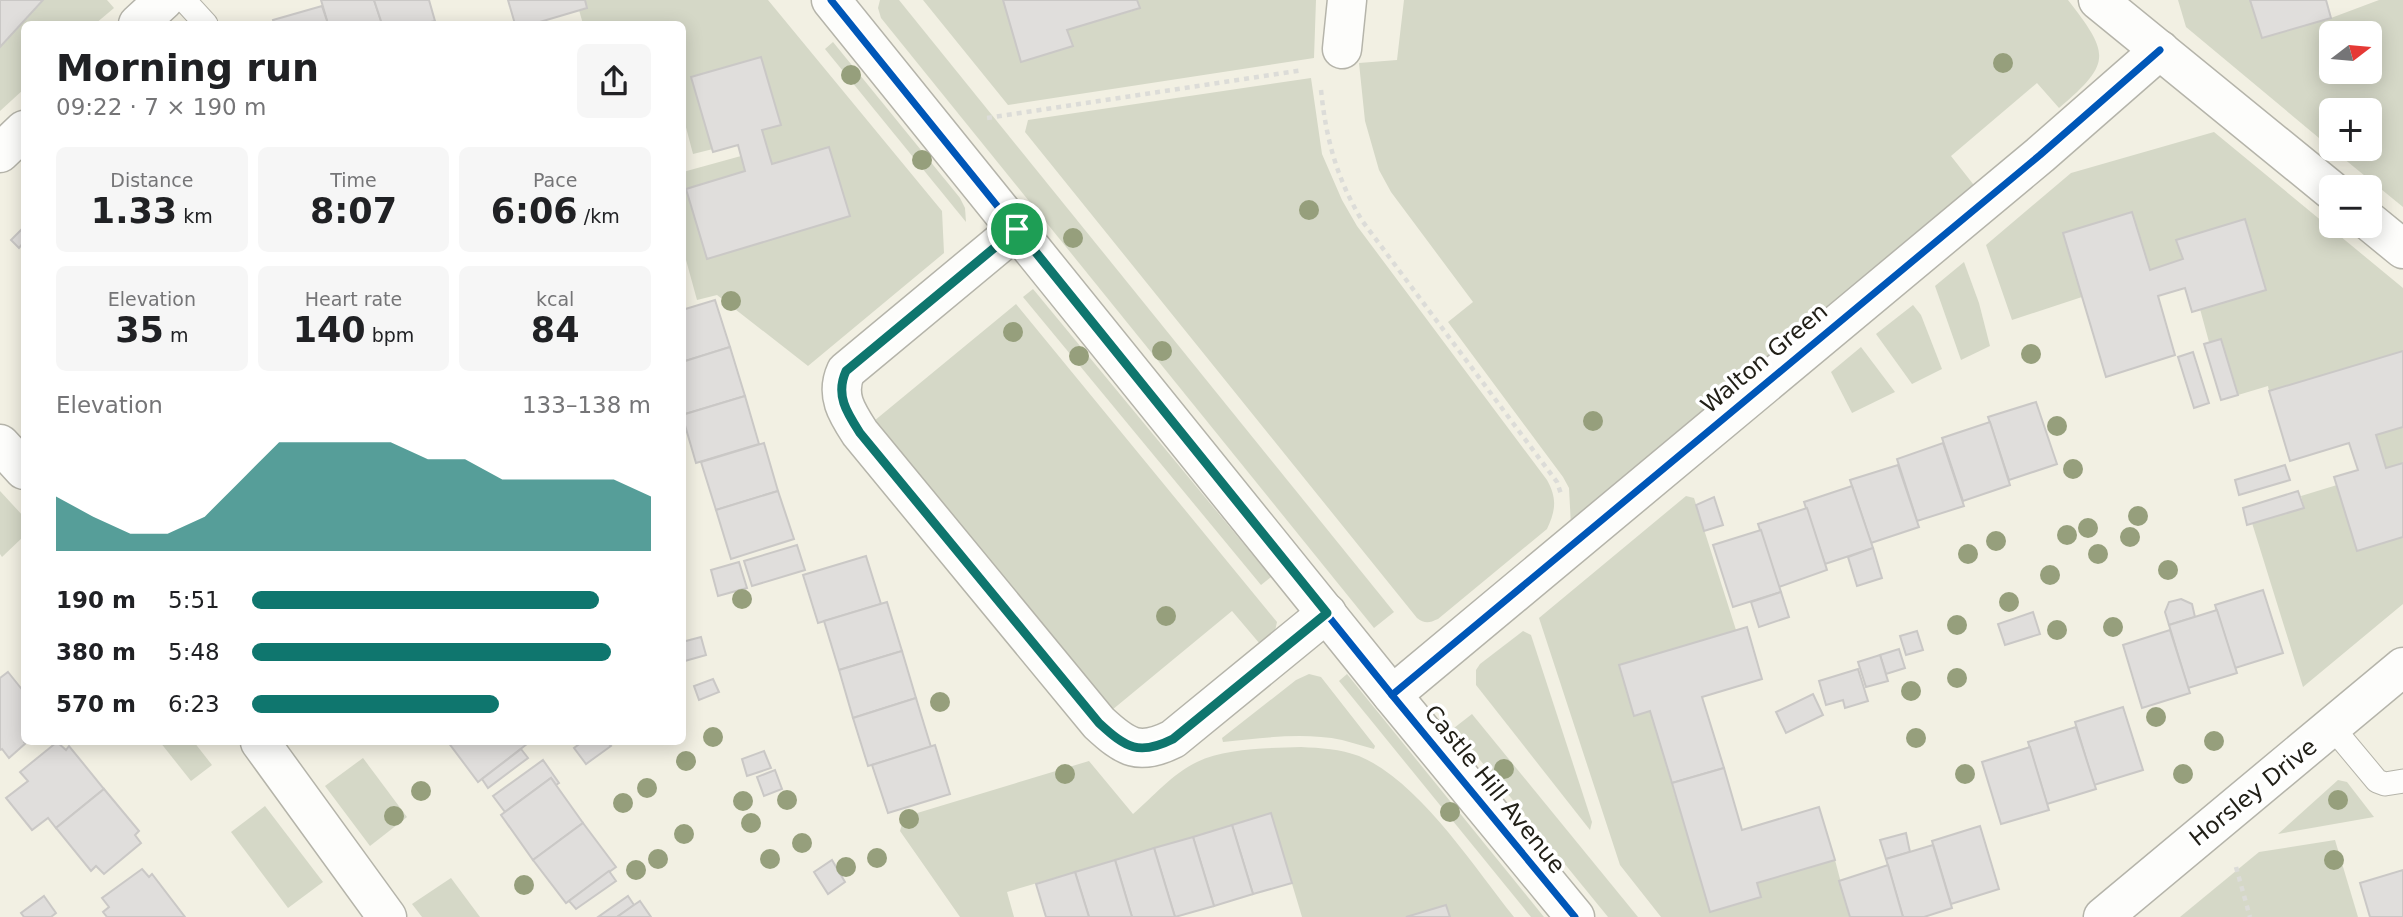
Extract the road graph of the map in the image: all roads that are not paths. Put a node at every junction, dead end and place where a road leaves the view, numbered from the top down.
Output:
1 (1347, 0) edge
2 (841, 4) edge
3 (2115, 5) edge
4 (155, 7) edge
5 (197, 21) edge
6 (1342, 49) dead end
7 (2160, 50) junction
8 (21, 133) edge
9 (0, 153) edge
10 (2319, 180) edge
11 (1017, 229) junction
12 (2382, 232) edge
13 (2403, 249) edge
14 (0, 444) edge
15 (21, 467) edge
16 (1327, 613) junction
17 (2403, 667) edge
18 (1392, 695) junction
19 (2332, 727) junction
20 (262, 745) edge
21 (2403, 780) edge
22 (387, 917) edge
23 (1575, 917) edge
24 (2103, 917) edge

1 - 6 street
2 - 11 street, Castle Hill Avenue
3 - 7 street
4 - 5 lane
7 - 10 street
7 - 18 street, Walton Green
8 - 9 street
11 - 16 street, Castle Hill Avenue
11 - 16 street
12 - 13 street
14 - 15 street
16 - 18 street, Castle Hill Avenue
17 - 19 street, Horsley Drive
18 - 23 street, Castle Hill Avenue
19 - 21 lane
19 - 24 street, Horsley Drive
20 - 22 street

